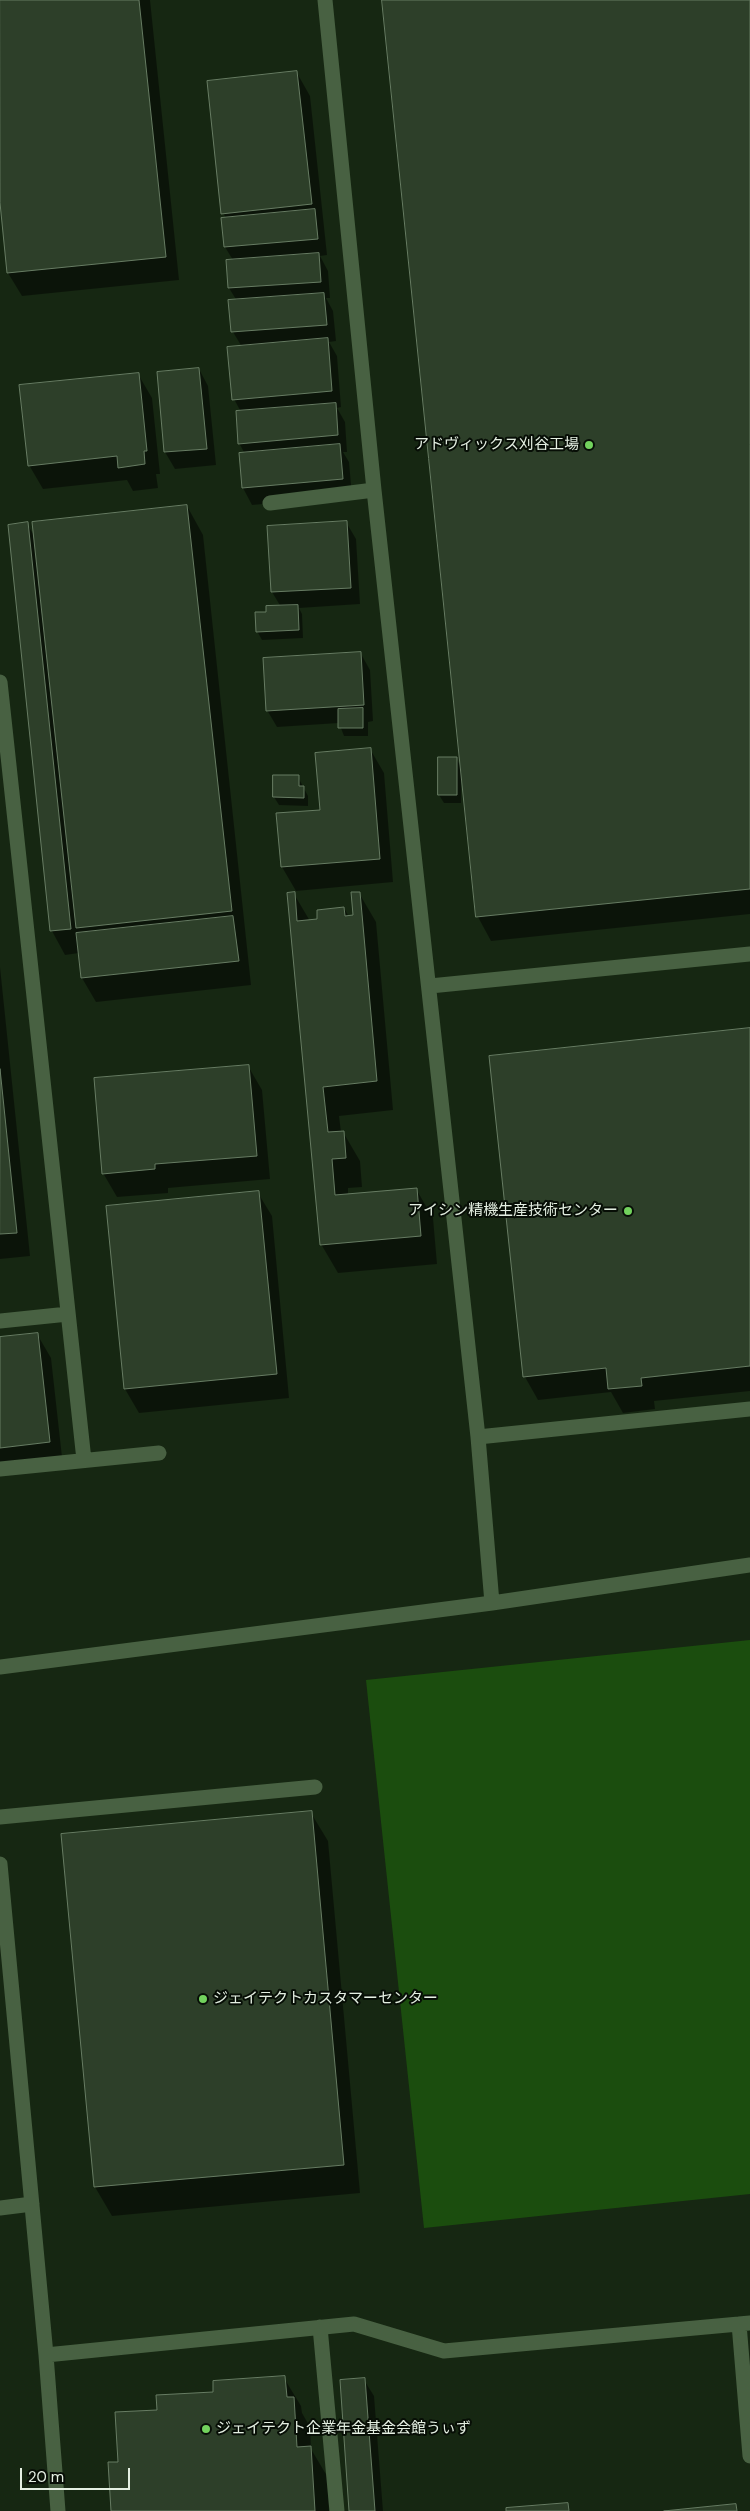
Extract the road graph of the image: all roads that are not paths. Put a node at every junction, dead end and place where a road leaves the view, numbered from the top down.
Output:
1 (325, 0) edge
2 (374, 490) junction
3 (270, 504) dead end
4 (0, 682) edge
5 (750, 954) edge
6 (430, 986) junction
7 (68, 1314) junction
8 (0, 1321) edge
9 (750, 1409) edge
10 (478, 1437) junction
11 (159, 1453) dead end
12 (84, 1460) junction
13 (0, 1469) edge
14 (750, 1565) edge
15 (492, 1603) junction
16 (0, 1667) edge
17 (315, 1788) dead end
18 (0, 1818) edge
19 (0, 1864) edge
20 (32, 2204) junction
21 (0, 2208) edge
22 (744, 2324) edge
23 (320, 2327) junction
24 (46, 2355) junction
25 (750, 2456) edge
26 (58, 2511) edge
27 (337, 2511) edge

1 - 2 street
2 - 3 street
2 - 6 street
4 - 7 street
5 - 6 street
6 - 10 street
7 - 8 street
7 - 12 street
9 - 10 street
10 - 15 street
11 - 12 street
12 - 13 street
14 - 15 street
15 - 16 street
17 - 18 street
19 - 20 street
20 - 21 street
20 - 24 street
22 - 23 street
22 - 25 street
23 - 24 street
23 - 27 street
24 - 26 street

